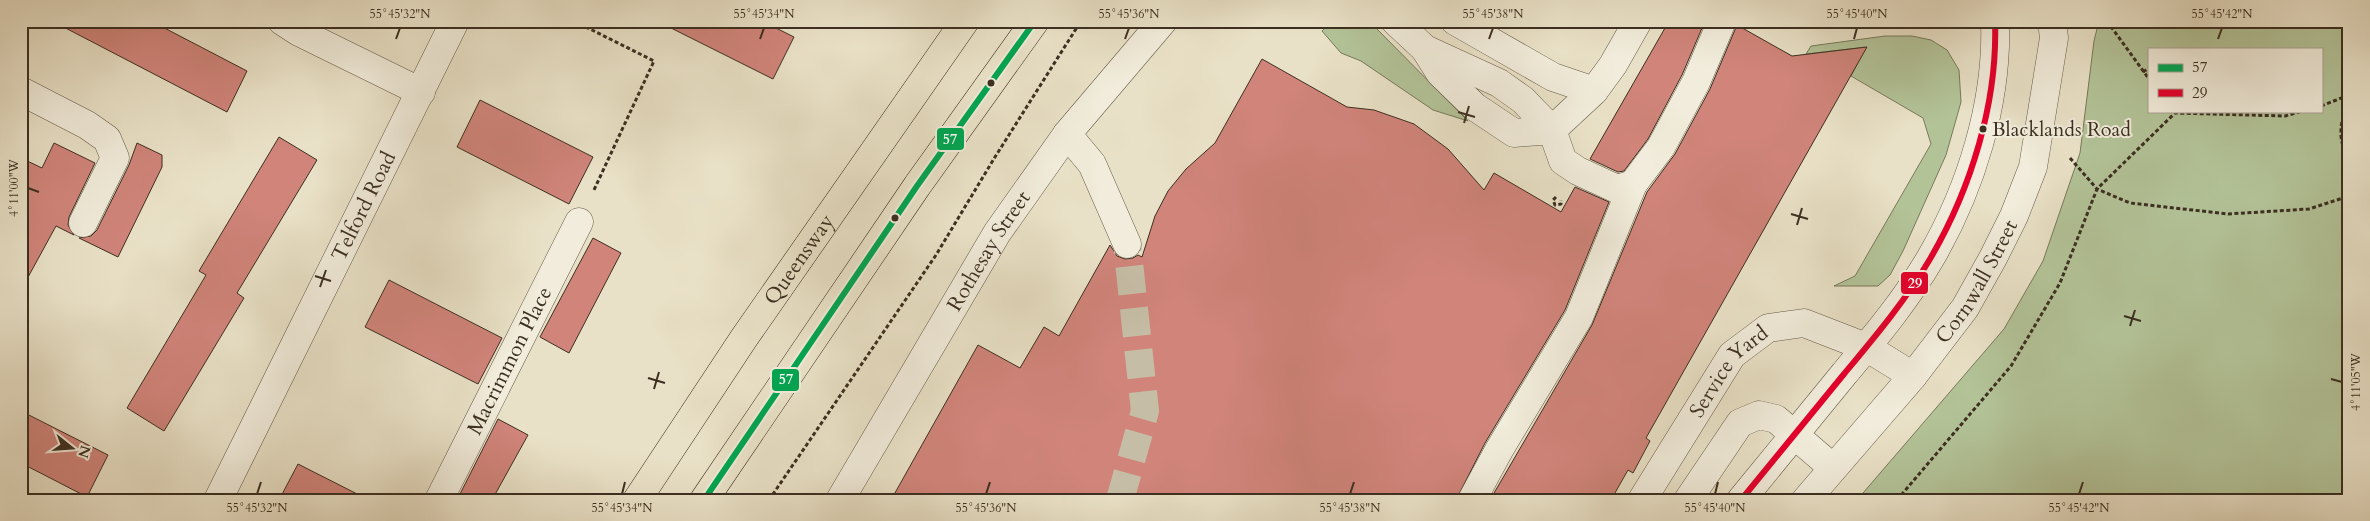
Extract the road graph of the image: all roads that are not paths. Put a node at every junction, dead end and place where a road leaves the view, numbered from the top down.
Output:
1 (282, 21) edge
2 (454, 21) edge
3 (965, 21) edge
4 (1035, 21) edge
5 (1163, 21) edge
6 (1394, 21) edge
7 (1455, 21) edge
8 (1638, 21) edge
9 (1722, 21) edge
10 (1995, 21) edge
11 (2052, 21) edge
12 (21, 91) edge
13 (1594, 91) junction
14 (421, 92) junction
15 (1552, 130) junction
16 (1067, 134) junction
17 (1634, 184) junction
18 (579, 222) road end
19 (83, 223) dead end
20 (1127, 244) tunnel mouth
21 (1866, 347) junction
22 (1913, 376) junction
23 (1794, 434) junction
24 (1833, 468) junction
25 (218, 500) edge
26 (439, 500) edge
27 (637, 500) edge
28 (704, 500) edge
29 (840, 500) edge
30 (1472, 500) edge
31 (1642, 500) edge
32 (1688, 500) edge
33 (1741, 500) edge
34 (1806, 500) edge

1 - 14 street
2 - 14 street, Telford Road
3 - 27 highway, Queensway
4 - 28 highway
5 - 16 street, Rothesay Street
6 - 15 street
7 - 13 street
8 - 13 street
9 - 17 street
10 - 21 street
11 - 22 street, Cornwall Street
12 - 19 street
13 - 15 street
14 - 25 street, Telford Road
15 - 17 street
16 - 20 street
16 - 29 street, Rothesay Street
17 - 30 street
18 - 26 street, Macrimmon Place
21 - 22 street, Service Yard
21 - 23 street
21 - 31 street, Service Yard
22 - 24 street, Cornwall Street
23 - 24 street
23 - 32 street
23 - 33 street
24 - 34 street, Cornwall Street

